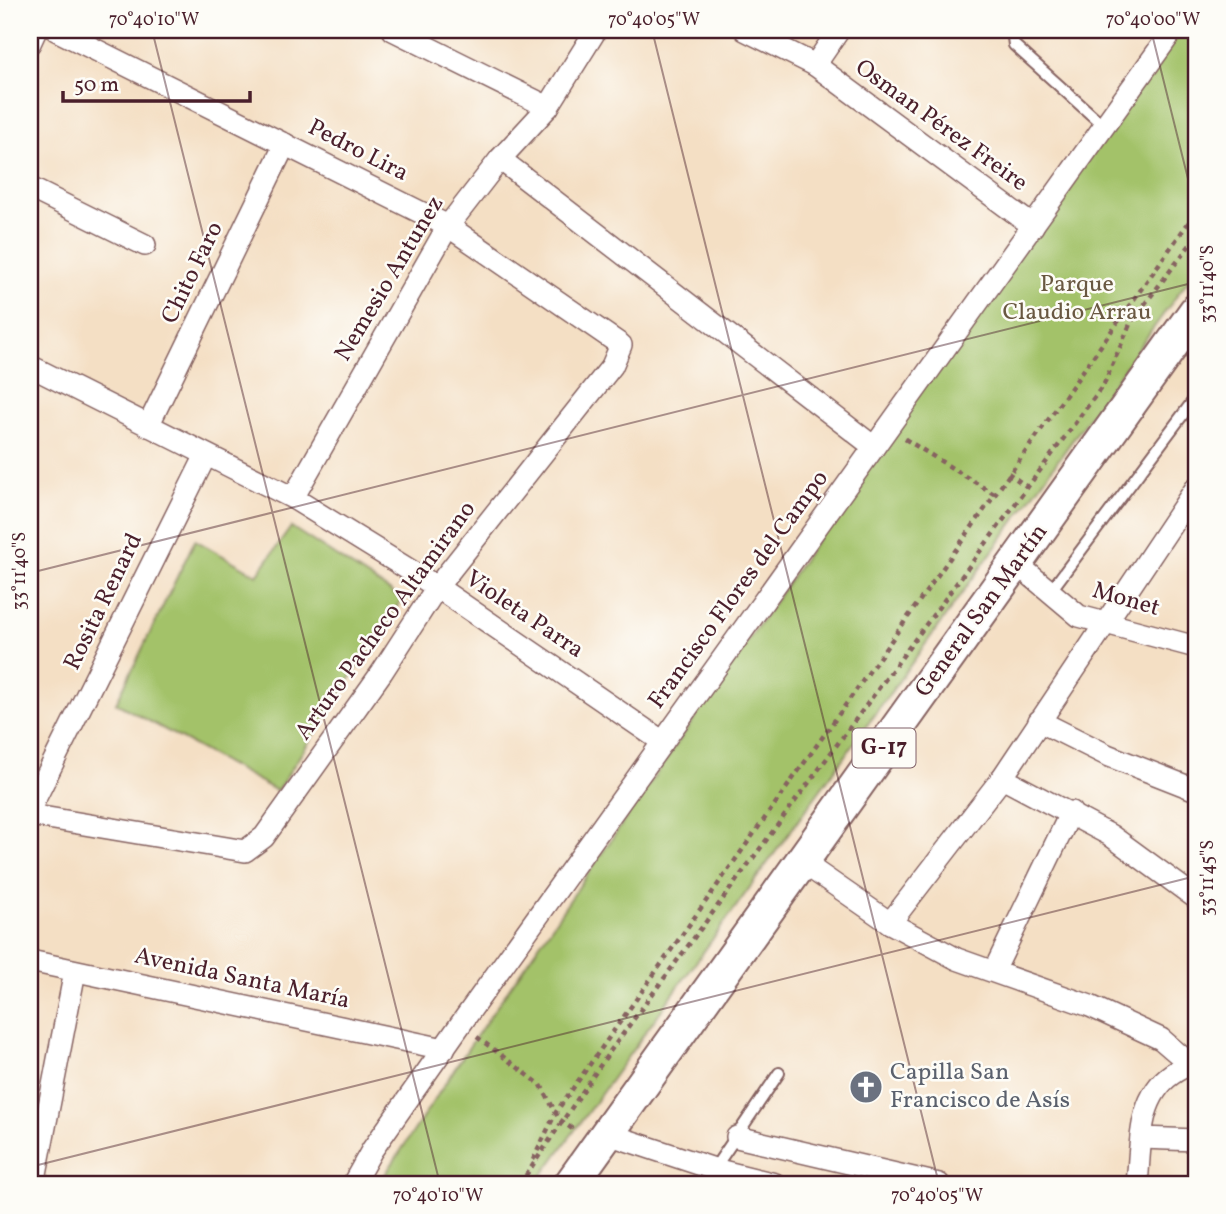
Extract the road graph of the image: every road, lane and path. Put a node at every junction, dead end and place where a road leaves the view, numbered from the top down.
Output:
1 (36, 30) edge
2 (56, 30) edge
3 (393, 30) edge
4 (596, 30) edge
5 (745, 30) edge
6 (839, 30) edge
7 (1012, 30) edge
8 (1173, 30) edge
9 (30, 43) edge
10 (815, 65) junction
11 (548, 107) junction
12 (1104, 126) junction
13 (285, 144) junction
14 (500, 159) junction
15 (30, 188) edge
16 (1196, 212) edge
17 (448, 226) junction
18 (1033, 226) junction
19 (1196, 236) edge
20 (145, 246) dead end
21 (1196, 311) edge
22 (30, 366) edge
23 (1196, 397) edge
24 (148, 426) junction
25 (888, 428) junction
26 (874, 447) junction
27 (206, 455) junction
28 (994, 494) junction
29 (293, 498) junction
30 (1193, 498) edge
31 (1016, 563) junction
32 (437, 587) junction
33 (1049, 593) junction
34 (1103, 623) junction
35 (1196, 647) edge
36 (1039, 722) junction
37 (663, 742) junction
38 (1002, 778) junction
39 (1196, 790) edge
40 (30, 809) edge
41 (1071, 812) junction
42 (30, 816) edge
43 (802, 862) junction
44 (1196, 898) edge
45 (890, 923) junction
46 (30, 961) edge
47 (75, 971) junction
48 (993, 971) junction
49 (460, 1025) junction
50 (444, 1049) junction
51 (1193, 1064) edge
52 (779, 1073) dead end
53 (556, 1112) junction
54 (562, 1121) junction
55 (737, 1137) junction
56 (1141, 1138) junction
57 (1196, 1140) edge
58 (603, 1141) junction
59 (533, 1160) dead end
60 (709, 1176) edge
61 (34, 1184) edge
62 (353, 1184) edge
63 (520, 1184) edge
64 (571, 1184) edge
65 (775, 1184) edge
66 (939, 1184) edge
67 (1137, 1184) edge

1 - 9 street
2 - 13 street, Pedro Lira
3 - 11 street
4 - 11 street, Nemesio Antunez
5 - 10 street, Osman Pérez Freire
6 - 10 street
7 - 12 lane
8 - 12 street, Francisco Flores del Campo
10 - 18 street, Osman Pérez Freire
11 - 14 street, Nemesio Antunez
12 - 18 street, Francisco Flores del Campo
13 - 17 street, Pedro Lira
13 - 24 street, Chito Faro
14 - 17 street, Nemesio Antunez
14 - 26 street
15 - 20 street
16 - 28 path
17 - 29 street, Nemesio Antunez
17 - 32 street, Arturo Pacheco Altamirano
18 - 25 street, Francisco Flores del Campo
19 - 54 path
21 - 31 main road, General San Martín / G-17
22 - 24 street, Violeta Parra
23 - 33 lane
24 - 27 street, Violeta Parra
25 - 26 street, Francisco Flores del Campo
25 - 28 path
26 - 37 street, Francisco Flores del Campo
27 - 29 street, Violeta Parra
27 - 40 street, Rosita Renard
28 - 53 path
29 - 32 street, Violeta Parra
30 - 34 street
31 - 33 street, Monet
31 - 43 main road, General San Martín / G-17
32 - 37 street, Violeta Parra
32 - 42 street, Arturo Pacheco Altamirano
33 - 34 street, Monet
34 - 35 street, Monet
34 - 36 street
36 - 38 street
36 - 39 street
37 - 49 street, Francisco Flores del Campo
38 - 41 street
38 - 45 street
41 - 44 street
41 - 48 street
43 - 45 street
43 - 58 main road, General San Martín / G-17
45 - 48 street
46 - 47 street, Avenida Santa María
47 - 50 street, Avenida Santa María
47 - 61 street
48 - 51 street
49 - 50 street, Francisco Flores del Campo
49 - 53 path
50 - 62 street, Francisco Flores del Campo
51 - 56 street
52 - 55 lane
53 - 54 path
53 - 59 path
54 - 58 path
54 - 63 path
55 - 60 lane
55 - 66 street
56 - 57 street
56 - 67 street
58 - 60 street
58 - 64 main road, General San Martín / G-17
60 - 65 street

